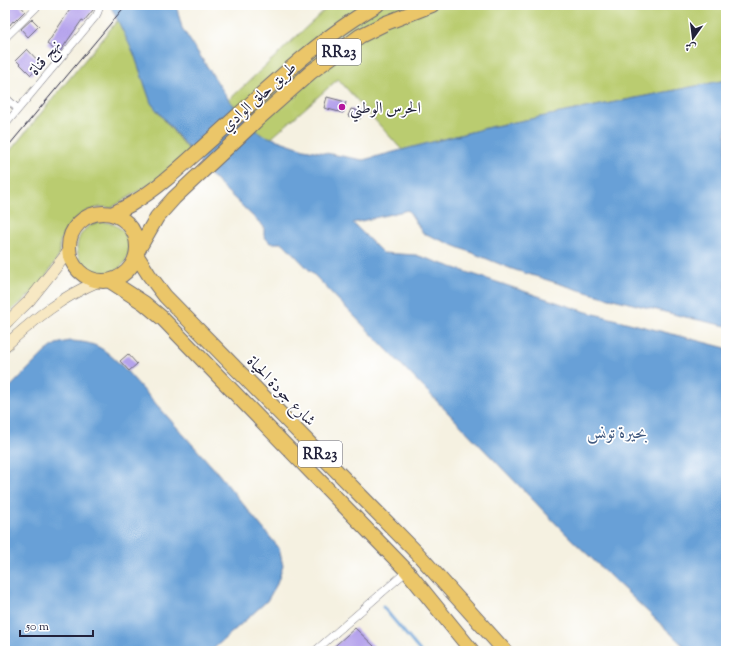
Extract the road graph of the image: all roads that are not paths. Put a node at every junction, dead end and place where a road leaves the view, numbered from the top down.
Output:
1 (38, 5) edge
2 (100, 5) edge
3 (377, 5) edge
4 (432, 5) edge
5 (5, 38) edge
6 (5, 96) edge
7 (18, 109) junction
8 (5, 124) edge
9 (112, 214) junction
10 (69, 251) junction
11 (137, 253) junction
12 (105, 281) junction
13 (5, 324) edge
14 (5, 346) edge
15 (407, 571) junction
16 (314, 651) edge
17 (472, 651) edge
18 (505, 651) edge

1 - 5 street
2 - 7 street, نهج قناة
3 - 9 highway, طريق حلق الوادي / RR23
4 - 11 highway, طريق حلق الوادي / RR23
6 - 7 street
7 - 8 street, نهج قناة
9 - 10 highway, RR23
9 - 11 highway, RR23
10 - 12 highway, RR23
10 - 13 main road, RR23
11 - 12 highway, RR23
11 - 18 highway, شارع جودة الحياة / RR23
12 - 14 main road, RR23
12 - 15 highway, RR23
15 - 16 street
15 - 17 highway, RR23

